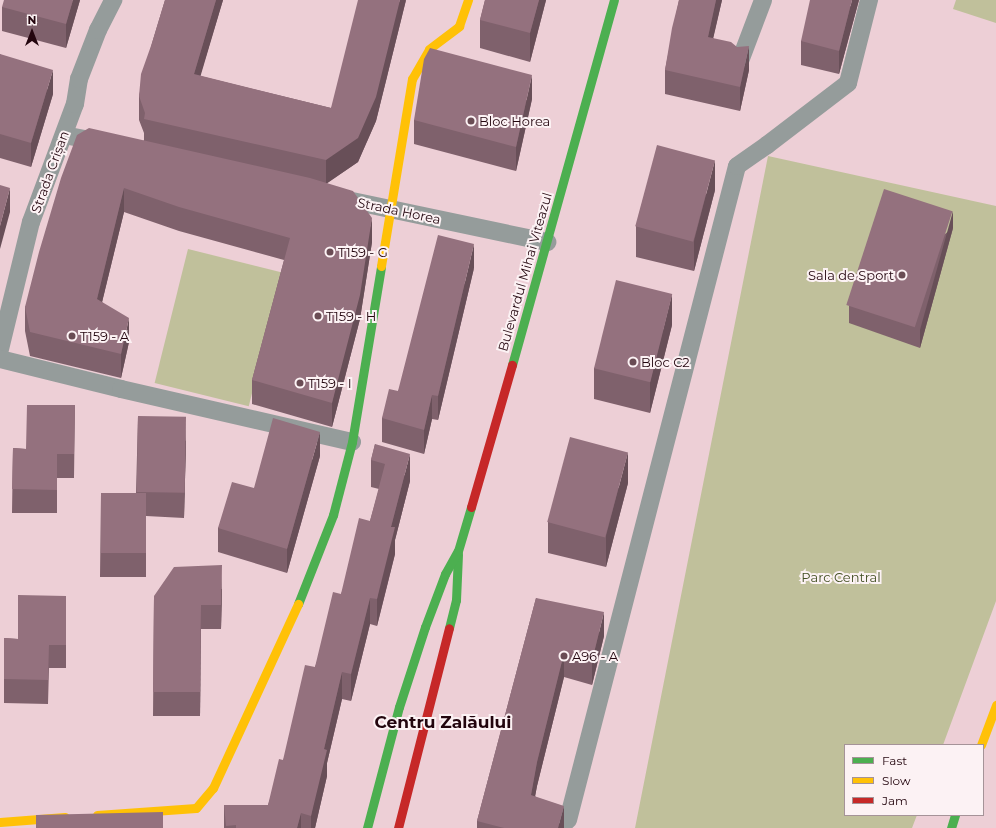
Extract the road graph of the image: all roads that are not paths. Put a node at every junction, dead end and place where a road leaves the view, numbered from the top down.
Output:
1 (113, 0) edge
2 (468, 0) edge
3 (614, 0) edge
4 (763, 0) edge
5 (869, 0) edge
6 (617, 25) dead end
7 (740, 61) edge
8 (594, 76) junction
9 (64, 135) junction
10 (115, 146) edge
11 (320, 194) edge
12 (390, 210) junction
13 (547, 242) junction
14 (0, 348) edge
15 (0, 359) edge
16 (352, 442) junction
17 (458, 551) junction
18 (996, 705) edge
19 (981, 744) edge
20 (568, 820) dead end
21 (0, 822) edge
22 (367, 828) edge
23 (398, 828) edge

1 - 9 street, Strada Crișan
2 - 12 main road
3 - 8 main road, Bulevardul Mihai Viteazul
4 - 7 street
5 - 20 street
6 - 8 main road
8 - 13 main road, Bulevardul Mihai Viteazul
9 - 10 street
9 - 14 street, Strada Crișan
11 - 12 street, Strada Horea
12 - 13 street, Strada Horea
12 - 16 main road
13 - 17 main road, Bulevardul Mihai Viteazul
15 - 16 street
16 - 21 main road
17 - 22 main road, Bulevardul Mihai Viteazul
17 - 23 main road, Bulevardul Mihai Viteazul
18 - 19 main road

